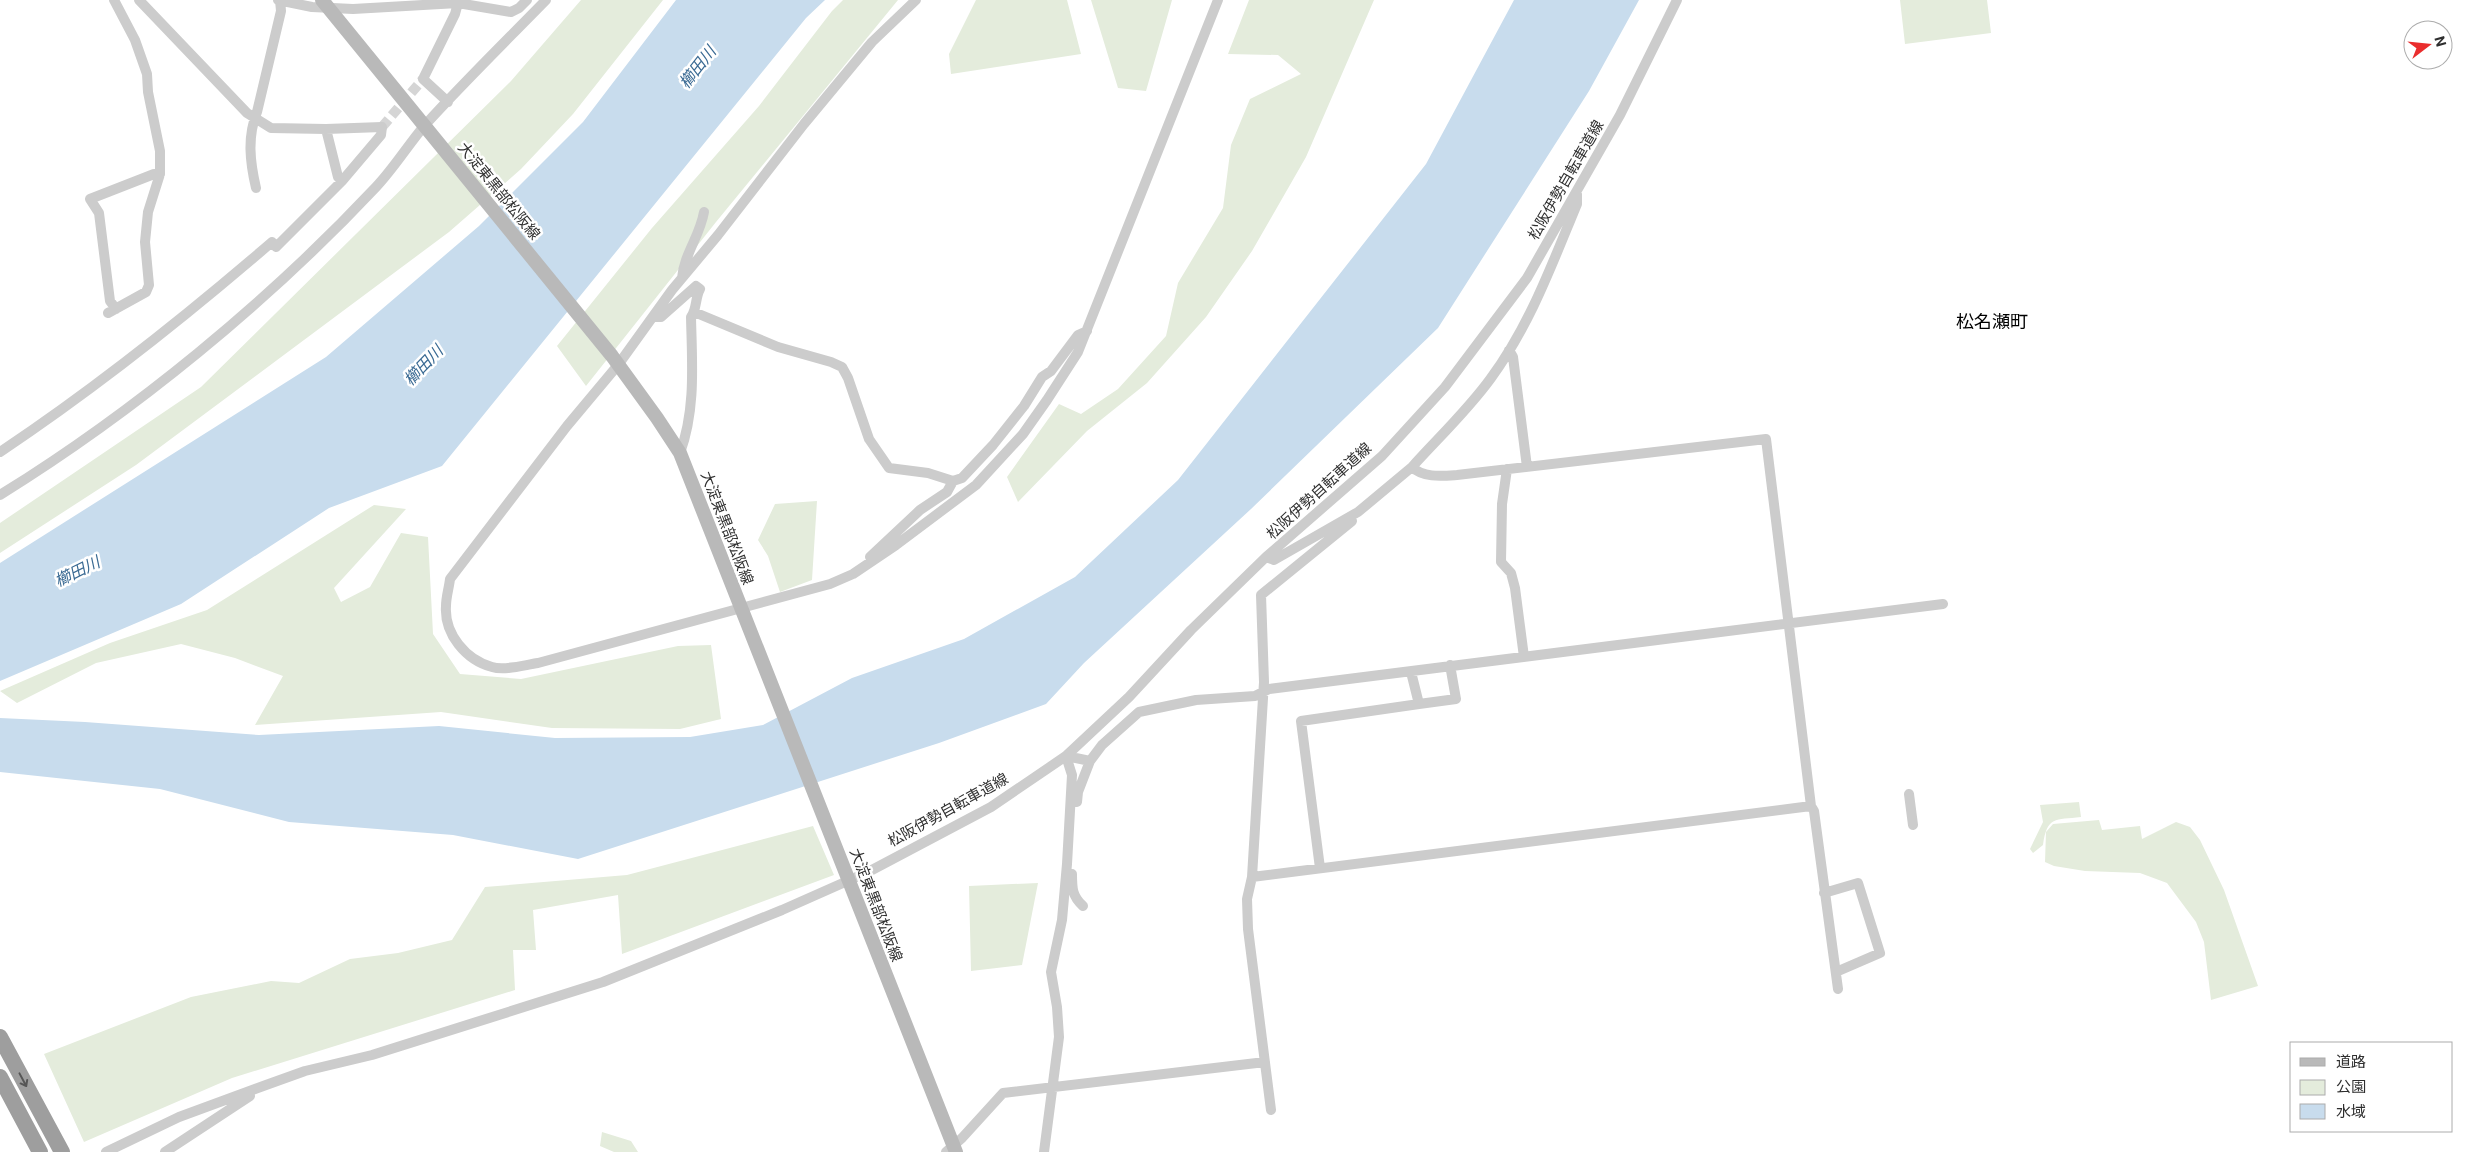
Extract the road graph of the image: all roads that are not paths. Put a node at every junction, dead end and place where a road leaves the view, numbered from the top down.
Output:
1 (114, 0) edge
2 (139, 0) edge
3 (279, 0) edge
4 (527, 0) edge
5 (546, 0) edge
6 (916, 0) edge
7 (1218, 0) edge
8 (1677, 0) edge
9 (324, 3) edge
10 (458, 3) junction
11 (448, 102) junction
12 (254, 118) junction
13 (326, 129) junction
14 (427, 129) junction
15 (160, 174) junction
16 (342, 181) junction
17 (256, 188) dead end
18 (1577, 191) junction
19 (704, 212) dead end
20 (682, 278) junction
21 (694, 312) junction
22 (653, 317) junction
23 (1087, 331) junction
24 (1510, 350) junction
25 (615, 361) junction
26 (0, 452) edge
27 (680, 453) junction
28 (1527, 466) junction
29 (1412, 467) junction
30 (1507, 469) junction
31 (952, 481) junction
32 (0, 495) edge
33 (1358, 512) junction
34 (1266, 557) junction
35 (864, 566) junction
36 (1943, 604) dead end
37 (744, 611) junction
38 (1788, 622) junction
39 (1524, 657) junction
40 (1450, 664) junction
41 (1411, 672) junction
42 (1263, 692) junction
43 (1419, 704) junction
44 (1066, 756) junction
45 (1090, 760) junction
46 (1909, 794) dead end
47 (1811, 806) junction
48 (1913, 826) dead end
49 (1068, 864) junction
50 (1320, 868) junction
51 (848, 877) junction
52 (1252, 877) junction
53 (1824, 893) junction
54 (1083, 906) dead end
55 (1836, 972) junction
56 (1838, 990) dead end
57 (0, 1037) edge
58 (1265, 1062) junction
59 (0, 1077) edge
60 (266, 1085) junction
61 (1053, 1089) junction
62 (1271, 1110) dead end
63 (951, 1150) edge
64 (40, 1152) edge
65 (62, 1152) edge
66 (106, 1152) edge
67 (165, 1152) edge
68 (1044, 1152) edge

1 - 15 street
2 - 12 street
3 - 9 street
3 - 12 street
4 - 10 street
5 - 11 street
6 - 20 street
7 - 23 street
8 - 18 street, 松阪伊勢自転車道線
9 - 10 street
9 - 14 main road, 大淀東黒部松阪線
10 - 11 street
11 - 14 street
12 - 13 street
12 - 17 street
13 - 16 street
13 - 16 street
14 - 25 main road, 大淀東黒部松阪線
14 - 32 street
15 - 15 street
16 - 26 street
18 - 24 street
18 - 34 street, 松阪伊勢自転車道線
19 - 20 street
20 - 22 street
21 - 22 street
21 - 27 street
21 - 31 street
22 - 25 street
23 - 31 street
23 - 35 street
24 - 28 street
24 - 29 street
25 - 27 main road, 大淀東黒部松阪線
25 - 37 street
27 - 37 main road, 大淀東黒部松阪線
28 - 30 street
28 - 38 street
29 - 30 street
29 - 33 street
30 - 39 street
31 - 35 street
33 - 34 street
33 - 42 street
34 - 44 street, 松阪伊勢自転車道線
35 - 37 street
36 - 38 street
37 - 51 main road, 大淀東黒部松阪線
38 - 39 street
38 - 47 street
39 - 40 street
40 - 41 street
40 - 43 street
41 - 42 street
41 - 43 street
42 - 45 street
42 - 52 street
43 - 50 street
44 - 45 street
44 - 49 street
44 - 51 street, 松阪伊勢自転車道線
45 - 49 street
46 - 48 street
47 - 50 street
47 - 53 street
49 - 54 street
49 - 61 street
50 - 52 street
51 - 60 street, 松阪伊勢自転車道線
51 - 63 main road, 大淀東黒部松阪線
52 - 58 street
53 - 55 street
53 - 55 street
55 - 56 street
57 -> 65 highway
58 - 61 street
58 - 62 street
59 - 64 highway
60 - 66 street
60 - 67 street
61 - 63 street
61 - 68 street

